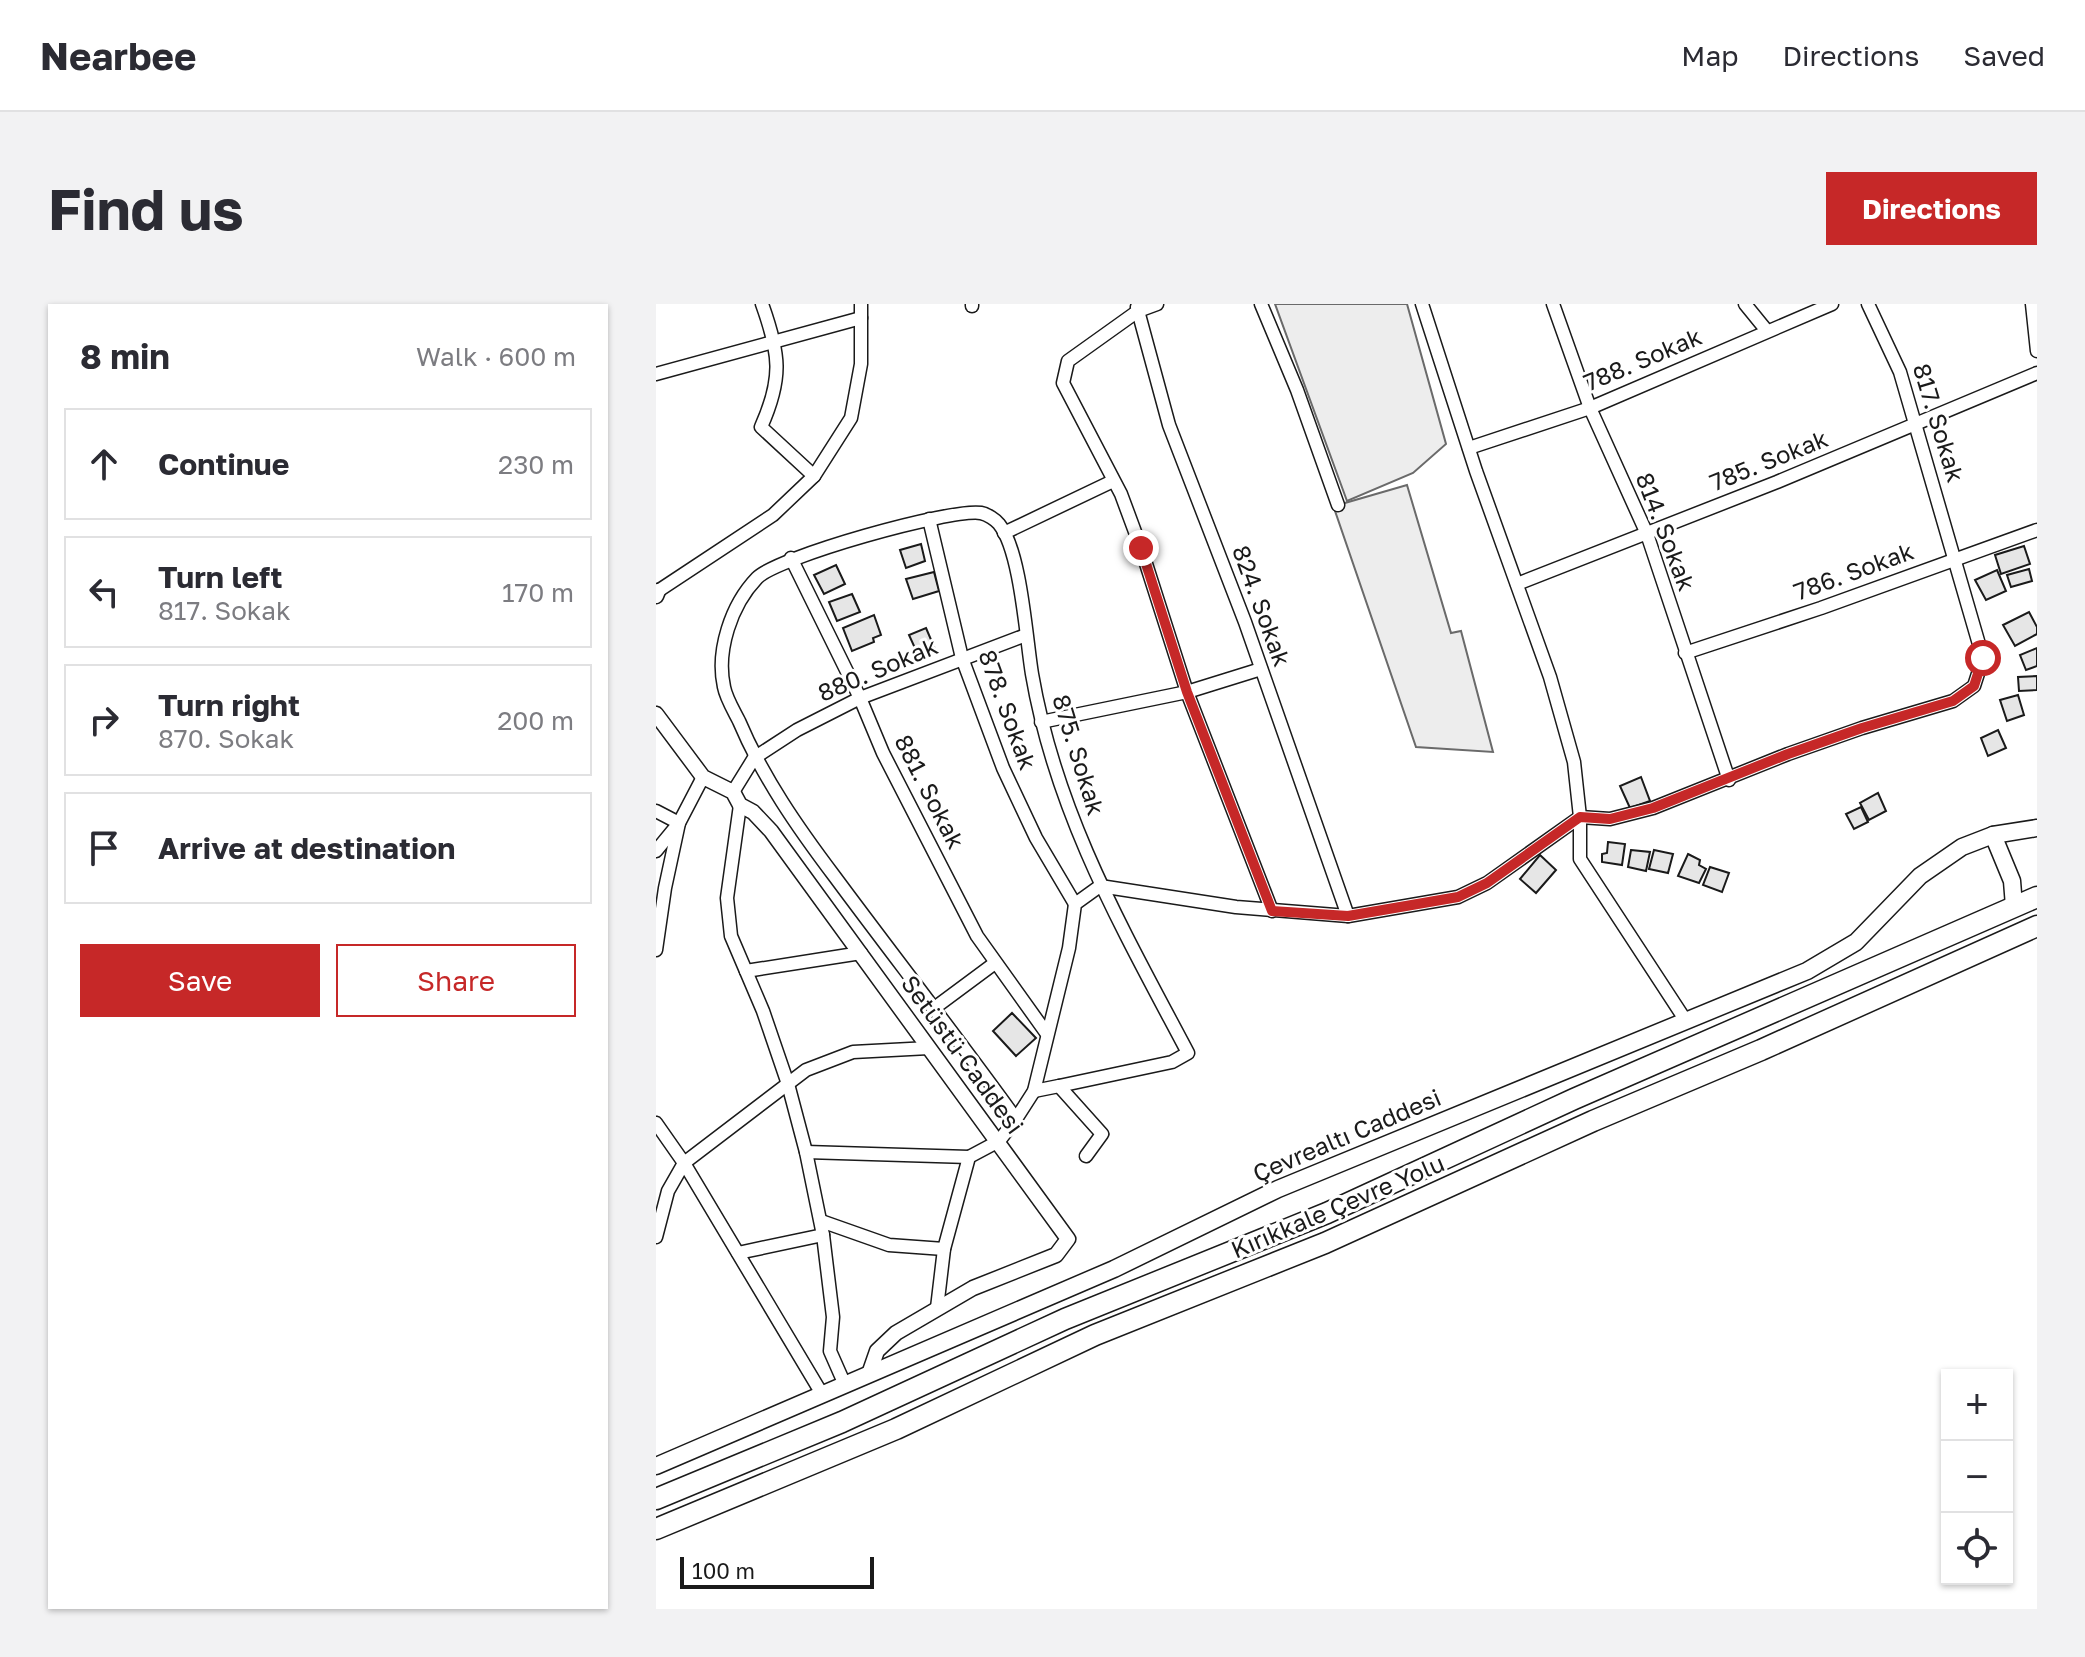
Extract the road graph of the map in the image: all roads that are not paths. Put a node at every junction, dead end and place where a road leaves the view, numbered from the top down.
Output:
1 (762, 304) edge
2 (861, 304) edge
3 (1157, 304) edge
4 (1261, 304) edge
5 (1422, 304) edge
6 (1553, 304) edge
7 (1745, 304) edge
8 (1832, 304) edge
9 (1868, 304) edge
10 (2032, 304) edge
11 (1137, 308) edge
12 (861, 318) junction
13 (1767, 331) junction
14 (775, 340) junction
15 (2037, 351) edge
16 (2037, 373) edge
17 (656, 374) edge
18 (1590, 408) junction
19 (1915, 424) junction
20 (1469, 448) junction
21 (814, 476) junction
22 (1113, 481) junction
23 (1338, 505) dead end
24 (929, 519) junction
25 (2037, 530) edge
26 (1004, 533) junction
27 (1647, 534) junction
28 (791, 558) junction
29 (1954, 560) junction
30 (1517, 584) junction
31 (657, 594) edge
32 (1026, 635) junction
33 (1685, 653) junction
34 (962, 658) junction
35 (1261, 669) junction
36 (1187, 692) junction
37 (860, 698) junction
38 (656, 714) edge
39 (1041, 722) junction
40 (754, 758) junction
41 (703, 777) junction
42 (1729, 780) junction
43 (736, 798) junction
44 (656, 811) edge
45 (1580, 817) junction
46 (679, 823) junction
47 (2037, 828) edge
48 (1993, 835) junction
49 (656, 851) edge
50 (1100, 886) junction
51 (2037, 897) edge
52 (1075, 904) junction
53 (2014, 906) junction
54 (1272, 911) junction
55 (1348, 916) junction
56 (2037, 926) edge
57 (656, 950) edge
58 (861, 953) junction
59 (995, 963) junction
60 (746, 971) junction
61 (933, 1009) junction
62 (1686, 1021) junction
63 (1047, 1034) junction
64 (929, 1048) junction
65 (788, 1084) junction
66 (1059, 1086) junction
67 (1034, 1091) junction
68 (1016, 1119) junction
69 (656, 1123) edge
70 (999, 1141) junction
71 (806, 1152) junction
72 (1086, 1156) dead end
73 (969, 1157) junction
74 (684, 1163) junction
75 (821, 1221) junction
76 (823, 1235) junction
77 (656, 1237) edge
78 (944, 1249) junction
79 (738, 1253) junction
80 (937, 1308) junction
81 (869, 1374) junction
82 (845, 1385) junction
83 (822, 1394) junction
84 (656, 1466) edge
85 (656, 1499) edge
86 (656, 1529) edge

1 - 14 street
2 - 12 street
3 - 11 street
4 - 23 street
5 - 20 street
6 - 18 street, 814. Sokak
7 - 13 street
8 - 13 street, 788. Sokak
9 - 19 street, 817. Sokak
10 - 15 street
11 - 22 street
11 - 35 street, 824. Sokak
12 - 14 street
12 - 21 street
13 - 18 street, 788. Sokak
14 - 17 street
14 - 21 street
16 - 19 street, 785. Sokak
18 - 20 street, 788. Sokak
18 - 27 street, 814. Sokak
19 - 27 street, 785. Sokak
19 - 29 street, 817. Sokak
20 - 30 street
21 - 31 street
22 - 26 street
22 - 36 street
24 - 26 street
24 - 28 street
24 - 34 street, 878. Sokak
25 - 29 street, 786. Sokak
26 - 32 street, 875. Sokak
27 - 30 street, 785. Sokak
27 - 33 street, 814. Sokak
28 - 37 street, 881. Sokak
28 - 40 street
29 - 33 street, 786. Sokak
29 - 42 street, 817. Sokak
30 - 45 street
32 - 34 street, 880. Sokak
32 - 39 street, 875. Sokak
33 - 42 street, 814. Sokak
34 - 37 street, 880. Sokak
34 - 52 street, 878. Sokak
35 - 36 street
35 - 55 street, 824. Sokak
36 - 39 street
36 - 54 street
37 - 40 street, 880. Sokak
37 - 59 street, 881. Sokak
38 - 41 street, Setüstü Caddesi
39 - 50 street, 875. Sokak
40 - 43 street
40 - 61 street
41 - 43 street, Setüstü Caddesi
41 - 46 street
42 - 45 street, 817. Sokak
43 - 58 street, Setüstü Caddesi
43 - 60 street
44 - 46 street
45 - 55 street
45 - 62 street
46 - 49 street
46 - 57 street
47 - 48 main road, Çevrealtı Caddesi
48 - 53 main road
48 - 62 main road, Çevrealtı Caddesi
50 - 52 street
50 - 54 street
50 - 66 street, 875. Sokak
51 - 53 highway, Kırıkkale Çevre Yolu
52 - 63 street
53 - 85 highway, Kırıkkale Çevre Yolu
54 - 55 street
56 - 86 highway, Kırıkkale Çevre Yolu
58 - 60 street
58 - 64 street, Setüstü Caddesi
59 - 61 street
59 - 63 street, 881. Sokak
60 - 65 street
61 - 68 street
62 - 81 main road, Çevrealtı Caddesi
63 - 67 street
64 - 65 street
64 - 70 street, Setüstü Caddesi
65 - 71 street
65 - 74 street
66 - 67 street
66 - 72 street
67 - 68 street
68 - 70 street
69 - 74 street
70 - 73 street
70 - 80 street, Setüstü Caddesi
71 - 73 street
71 - 75 street
73 - 78 street
74 - 77 street
74 - 79 street
75 - 76 street
75 - 78 street
76 - 79 street
76 - 82 street
78 - 80 street
79 - 83 street
80 - 81 street, Setüstü Caddesi
81 - 82 main road, Çevrealtı Caddesi
82 - 83 main road, Çevrealtı Caddesi
83 - 84 main road, Çevrealtı Caddesi

